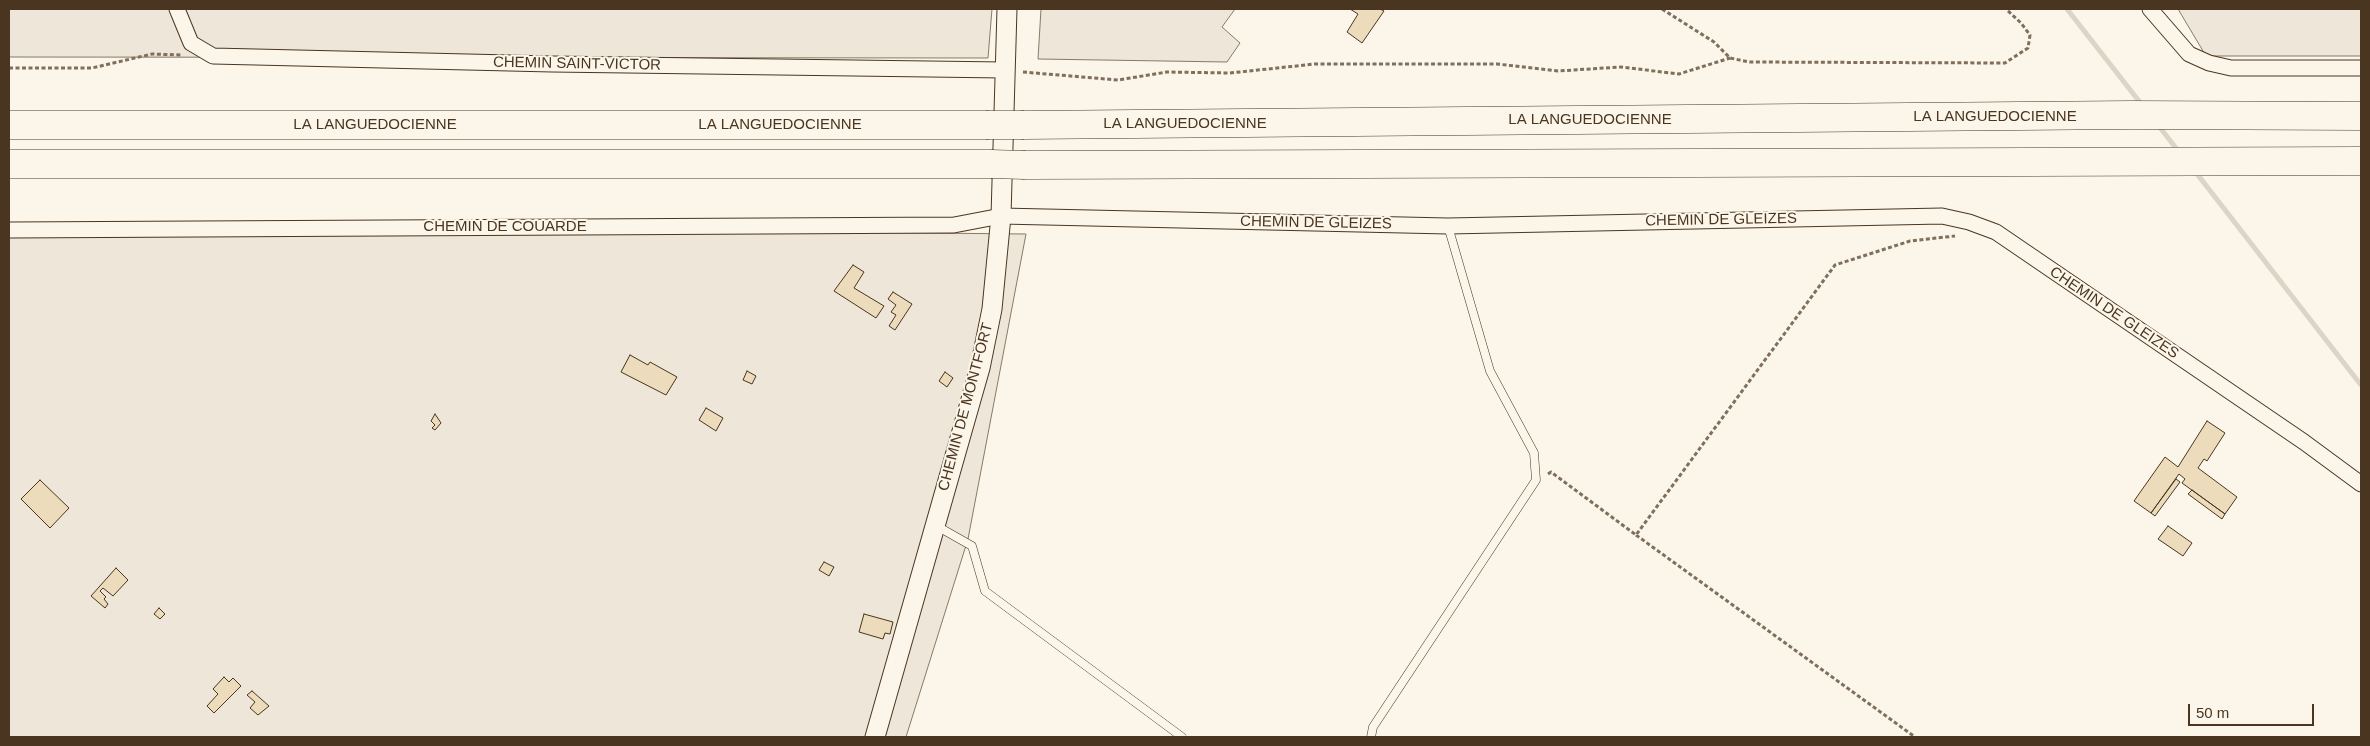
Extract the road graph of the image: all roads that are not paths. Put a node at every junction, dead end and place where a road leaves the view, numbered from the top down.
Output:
1 (177, 9) edge
2 (1007, 9) edge
3 (2150, 9) edge
4 (2361, 68) edge
5 (1004, 70) junction
6 (2361, 116) edge
7 (9, 125) edge
8 (2361, 161) edge
9 (9, 164) edge
10 (1001, 216) junction
11 (1448, 226) junction
12 (9, 230) edge
13 (2361, 484) edge
14 (935, 525) junction
15 (875, 737) edge
16 (1182, 737) edge
17 (1371, 737) edge

1 - 5 street, CHEMIN SAINT-VICTOR
2 - 5 street, CHEMIN DE MONTFORT
3 - 4 street
5 - 10 street, CHEMIN DE MONTFORT
6 - 7 highway, LA LANGUEDOCIENNE, bridge
8 - 9 highway, bridge
10 - 11 street, CHEMIN DE GLEIZES
10 - 12 street, CHEMIN DE COUARDE
10 - 14 street, CHEMIN DE MONTFORT
11 - 13 street, CHEMIN DE GLEIZES
11 - 17 lane
14 - 15 street, CHEMIN DE MONTFORT
14 - 16 lane

